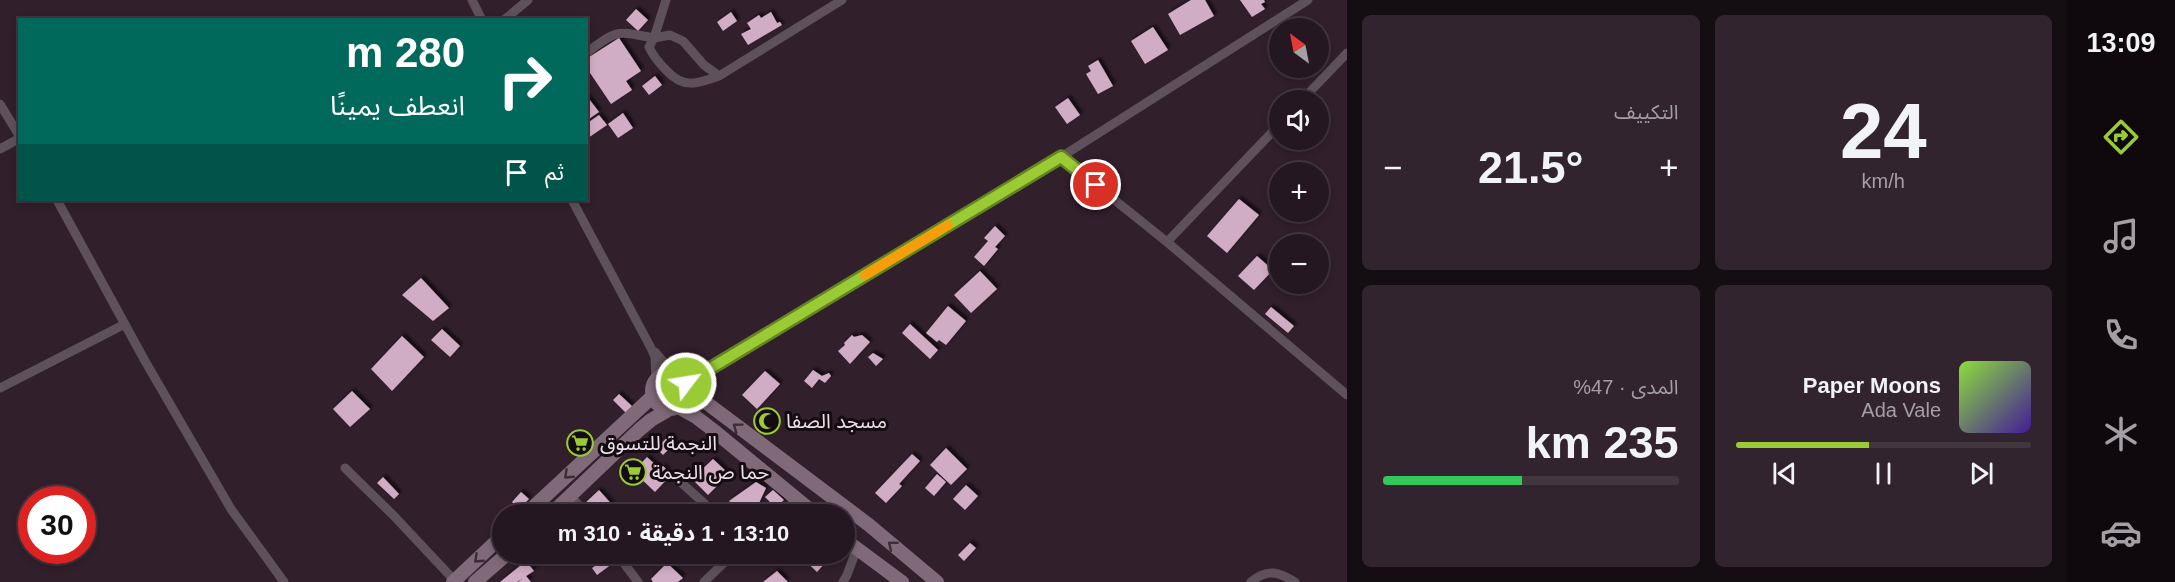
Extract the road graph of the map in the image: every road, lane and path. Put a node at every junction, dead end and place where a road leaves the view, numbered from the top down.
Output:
1 (472, 0) edge
2 (528, 0) edge
3 (666, 0) edge
4 (842, 0) edge
5 (1308, 0) edge
6 (481, 18) edge
7 (506, 18) edge
8 (654, 38) junction
9 (588, 51) edge
10 (1347, 53) edge
11 (719, 76) junction
12 (1312, 90) edge
13 (0, 104) edge
14 (18, 134) edge
15 (1269, 135) edge
16 (18, 138) edge
17 (0, 149) edge
18 (1061, 157) junction
19 (58, 201) edge
20 (573, 201) edge
21 (1167, 242) junction
22 (125, 324) junction
23 (651, 348) junction
24 (673, 373) junction
25 (656, 380) junction
26 (687, 386) junction
27 (0, 388) edge
28 (1347, 395) edge
29 (653, 396) junction
30 (674, 408) junction
31 (345, 468) dead end
32 (675, 477) dead end
33 (571, 496) junction
34 (797, 500) junction
35 (537, 504) edge
36 (562, 504) edge
37 (578, 504) edge
38 (705, 504) edge
39 (792, 504) edge
40 (802, 504) edge
41 (492, 545) edge
42 (857, 548) joint
43 (496, 564) edge
44 (624, 564) edge
45 (723, 564) edge
46 (454, 581) edge
47 (284, 582) edge
48 (476, 582) edge
49 (638, 582) edge
50 (704, 582) edge
51 (843, 582) edge
52 (903, 582) edge
53 (937, 582) edge
54 (1251, 582) edge
55 (1295, 582) edge

1 - 6 street
2 - 7 street
3 - 8 street
4 - 11 street
5 - 18 street
8 - 9 street
8 - 11 street
8 - 11 street
10 - 12 street
13 - 14 street
15 - 21 street
16 - 17 street
18 - 21 street
18 - 26 street
19 - 22 street
20 - 23 street
21 - 28 street
22 - 27 street
22 - 47 street
23 - 24 street
23 - 25 street
24 - 25 main road
24 - 26 main road
25 - 29 main road
26 - 30 main road
53 -> 26 main road
29 - 30 main road
29 -> 35 main road
30 - 33 main road
30 - 34 main road
31 - 46 street
32 - 38 street
33 - 36 main road
33 - 37 street
34 - 39 street
34 - 40 main road
41 -> 46 main road
42 - 51 street
42 - 52 main road
43 - 48 main road
44 - 49 street
45 - 50 street
54 - 55 street

